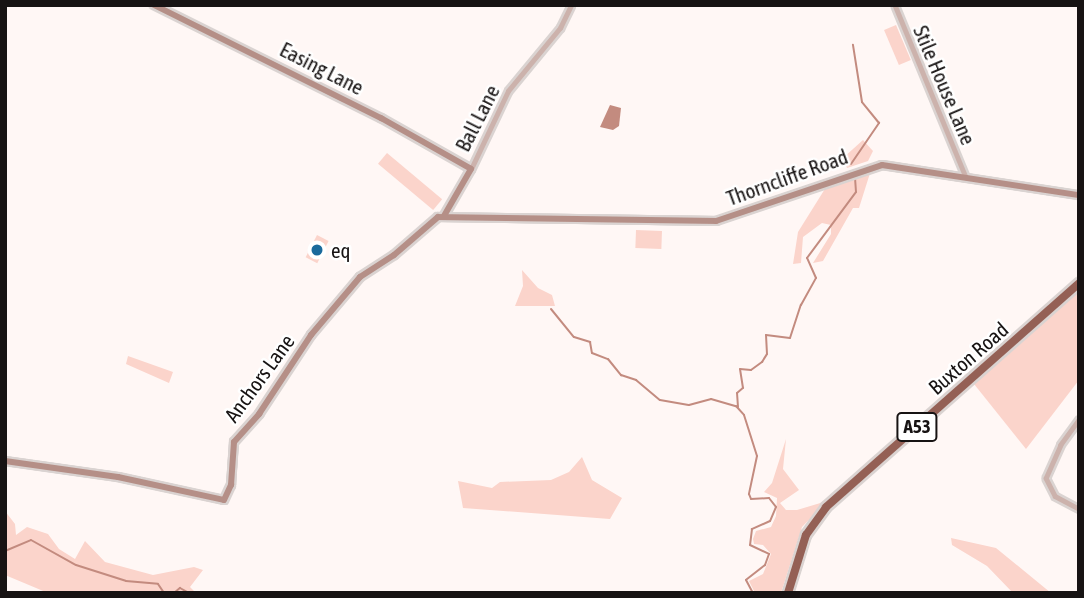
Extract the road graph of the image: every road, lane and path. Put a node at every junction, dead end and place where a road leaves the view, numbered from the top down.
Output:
1 (154, 5) edge
2 (571, 5) edge
3 (895, 5) edge
4 (471, 169) junction
5 (966, 177) junction
6 (1079, 195) edge
7 (444, 216) junction
8 (1079, 283) edge
9 (1079, 420) edge
10 (5, 461) edge
11 (1079, 509) edge
12 (788, 593) edge

1 - 4 street, Easing Lane
2 - 4 street, Ball Lane
3 - 5 street, Stile House Lane
4 - 7 street, Ball Lane
5 - 6 street, Thorncliffe Road
5 - 7 street, Thorncliffe Road
7 - 10 street, Anchors Lane
8 - 12 highway, Buxton Road / A53
9 - 11 street

